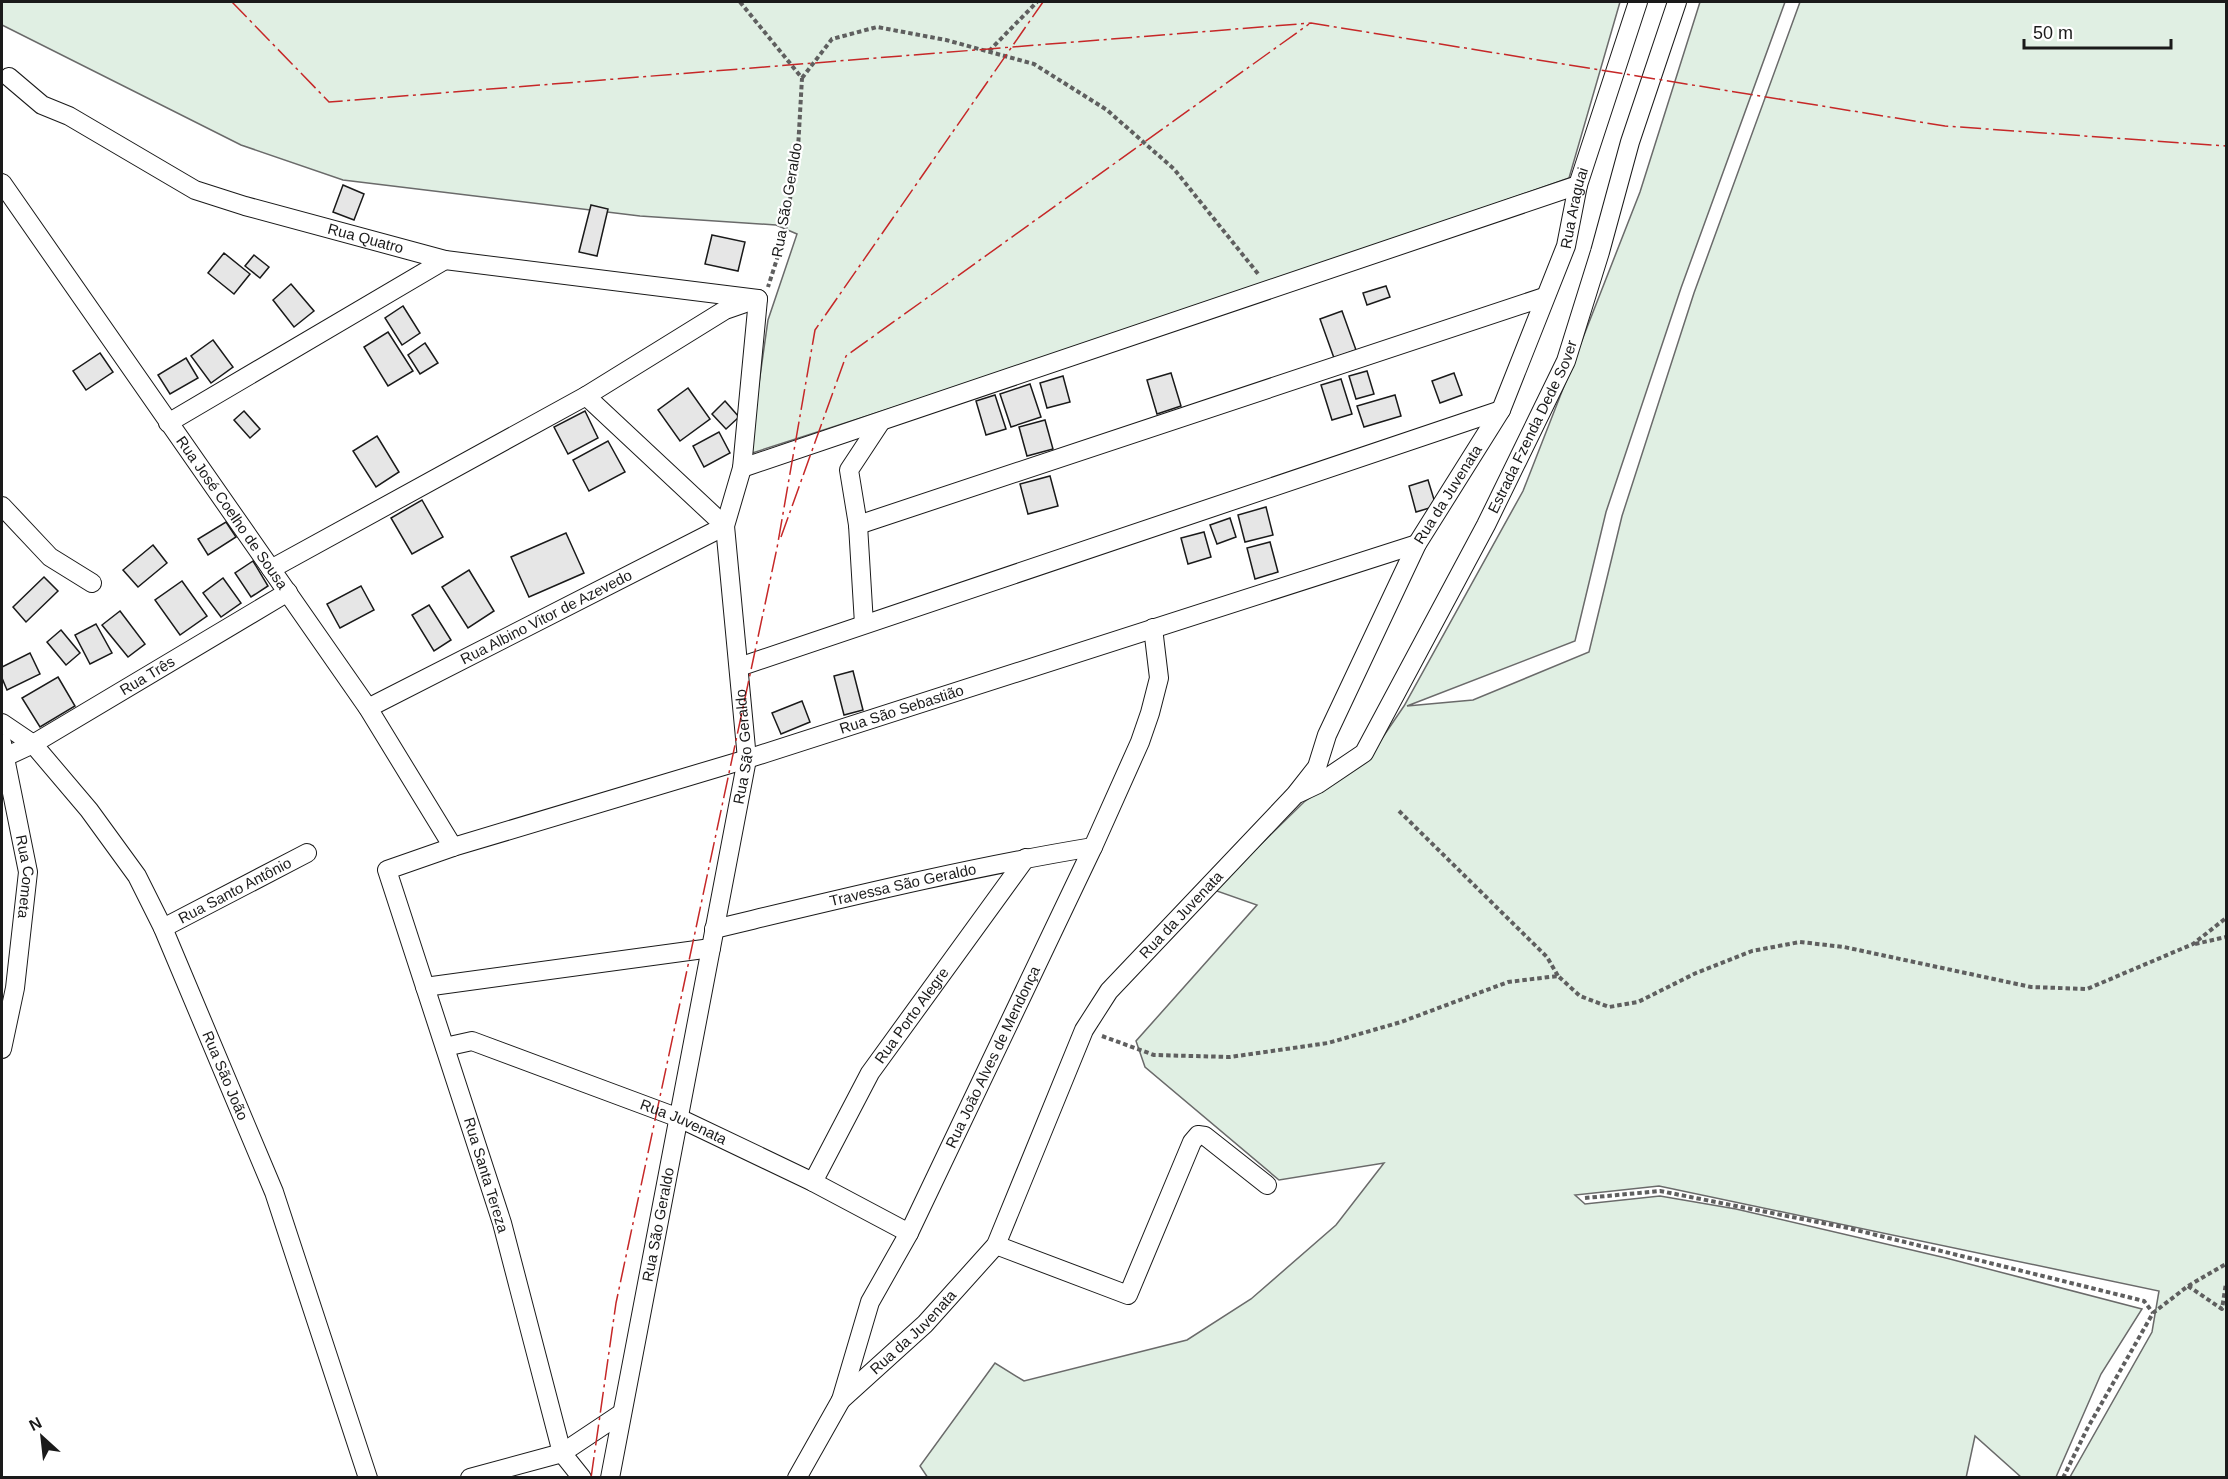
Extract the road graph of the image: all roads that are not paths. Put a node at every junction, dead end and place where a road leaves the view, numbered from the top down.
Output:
1 (1638, 2) edge
2 (1677, 2) edge
3 (9, 77) dead end
4 (2, 183) edge
5 (1578, 185) junction
6 (445, 260) junction
7 (1544, 297) junction
8 (758, 299) junction
9 (586, 396) junction
10 (1501, 410) junction
11 (168, 423) junction
12 (880, 423) junction
13 (742, 468) junction
14 (2, 506) edge
15 (858, 525) junction
16 (724, 526) junction
17 (1417, 544) junction
18 (271, 569) junction
19 (92, 583) dead end
20 (288, 592) junction
21 (864, 624) junction
22 (1153, 628) junction
23 (739, 667) junction
24 (368, 708) junction
25 (2, 723) edge
26 (33, 744) junction
27 (3, 750) edge
28 (747, 759) junction
29 (1295, 795) junction
30 (453, 847) junction
31 (1093, 847) junction
32 (307, 853) dead end
33 (1026, 858) junction
34 (387, 870) joint
35 (164, 928) junction
36 (714, 929) junction
37 (711, 948) junction
38 (425, 987) junction
39 (445, 1047) junction
40 (2, 1049) edge
41 (680, 1118) junction
42 (813, 1182) junction
43 (1267, 1185) dead end
44 (909, 1233) junction
45 (996, 1245) junction
46 (841, 1400) junction
47 (622, 1413) junction
48 (562, 1453) junction
49 (368, 1478) edge
50 (470, 1478) edge
51 (582, 1478) edge
52 (610, 1478) edge
53 (798, 1478) edge

1 - 5 street, Rua Araguai
2 - 29 street, Estrada Fzenda Dede Sover
3 - 6 street, Rua Quatro
4 - 11 street, Rua José Coelho de Sousa
5 - 7 street, Rua Araguai
5 - 12 street
6 - 8 street, Rua Quatro
6 - 11 street
7 - 10 street, Rua Araguai
7 - 15 street
8 - 9 street
8 - 13 street, Rua São Geraldo
9 - 16 street
9 - 18 street
10 - 17 street, Rua da Juvenata
10 - 21 street
11 - 18 street, Rua José Coelho de Sousa
12 - 13 street
12 - 15 street
13 - 16 street, Rua São Geraldo
14 - 19 street
15 - 21 street
16 - 23 street, Rua São Geraldo
16 - 24 street, Rua Albino Vitor de Azevedo
17 - 22 street, Rua São Sebastião
17 - 29 street, Rua da Juvenata
18 - 20 street, Rua José Coelho de Sousa
20 - 24 street, Rua José Coelho de Sousa
20 - 26 street, Rua Três
21 - 23 street
22 - 28 street, Rua São Sebastião
22 - 31 street, Rua João Alves de Mendonça
23 - 28 street, Rua São Geraldo
24 - 30 street, Rua José Coelho de Sousa
25 - 26 street, Rua São João
26 - 27 street, Rua Três
26 - 35 street, Rua São João
27 - 40 street, Rua Cometa
28 - 30 street, Rua São Sebastião
28 - 36 street, Rua São Geraldo
29 - 45 street, Rua da Juvenata
30 - 34 street, Rua São Sebastião
31 - 33 street, Travessa São Geraldo
31 - 44 street, Rua João Alves de Mendonça
32 - 35 street, Rua Santo Antônio
33 - 36 street, Travessa São Geraldo
33 - 42 street, Rua Porto Alegre
34 - 38 street, Rua Santa Tereza
35 - 49 street, Rua São João
36 - 37 street, Rua São Geraldo
37 - 38 street
37 - 41 street, Rua São Geraldo
38 - 39 street, Rua Santa Tereza
39 - 41 street, Rua Juvenata
39 - 48 street, Rua Santa Tereza
41 - 42 street, Rua Juvenata
41 - 47 street, Rua São Geraldo
42 - 44 street, Rua Juvenata
43 - 45 street
44 - 46 street, Rua João Alves de Mendonça
45 - 46 street, Rua da Juvenata
46 - 53 street, Rua João Alves de Mendonça
47 - 48 street
47 - 52 street, Rua São Geraldo
48 - 50 street
48 - 51 street, Rua Santa Tereza

